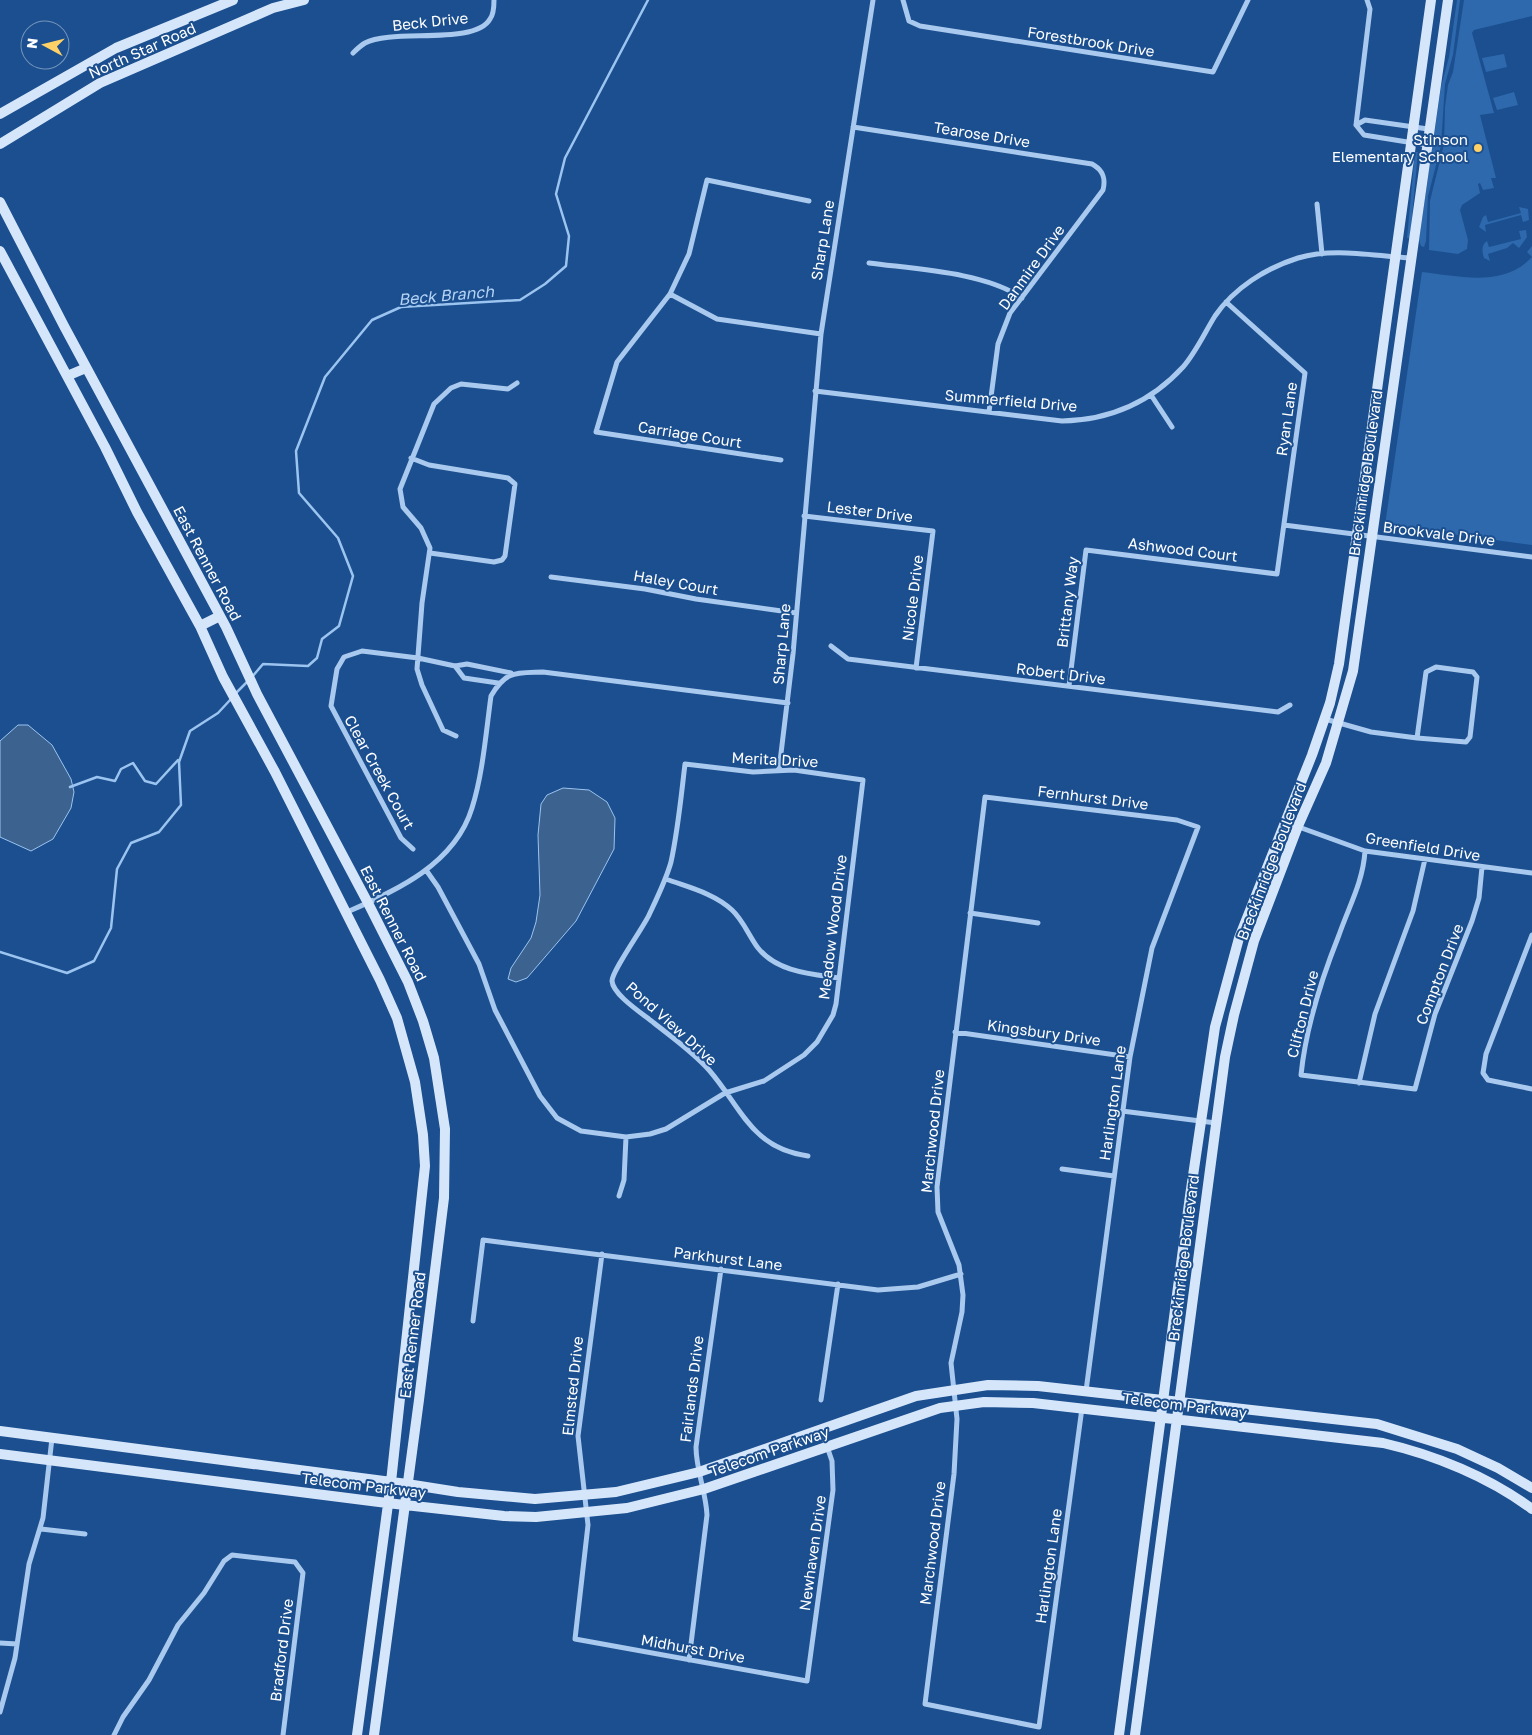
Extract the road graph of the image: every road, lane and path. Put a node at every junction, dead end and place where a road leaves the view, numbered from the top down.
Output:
1 (233, 0) edge
2 (304, 0) edge
3 (494, 0) edge
4 (874, 0) edge
5 (902, 0) edge
6 (1248, 0) edge
7 (1367, 0) edge
8 (1431, 0) edge
9 (1448, 0) edge
10 (353, 53) dead end
11 (0, 114) edge
12 (1356, 125) junction
13 (853, 127) junction
14 (1414, 128) junction
15 (1428, 129) junction
16 (1412, 142) junction
17 (0, 144) edge
18 (1426, 144) junction
19 (1104, 174) joint
20 (809, 201) dead end
21 (0, 202) edge
22 (1317, 204) dead end
23 (0, 251) edge
24 (1322, 254) junction
25 (1396, 257) junction
26 (1410, 258) junction
27 (869, 263) dead end
28 (670, 294) junction
29 (1022, 298) junction
30 (1226, 302) junction
31 (821, 334) junction
32 (86, 368) junction
33 (67, 376) junction
34 (517, 383) dead end
35 (814, 391) junction
36 (1151, 396) junction
37 (989, 412) junction
38 (1172, 427) dead end
39 (411, 458) junction
40 (781, 460) dead end
41 (804, 516) junction
42 (1284, 526) junction
43 (933, 532) joint
44 (1357, 535) junction
45 (1371, 538) junction
46 (1086, 550) joint
47 (430, 553) junction
48 (1532, 557) edge
49 (1278, 574) joint
50 (551, 577) dead end
51 (796, 613) junction
52 (220, 616) junction
53 (200, 626) junction
54 (831, 646) dead end
55 (418, 658) junction
56 (455, 666) junction
57 (916, 668) junction
58 (511, 673) junction
59 (498, 683) junction
60 (1069, 686) junction
61 (788, 703) junction
62 (1290, 705) dead end
63 (1325, 719) junction
64 (1339, 724) junction
65 (456, 736) dead end
66 (1416, 738) junction
67 (779, 770) junction
68 (863, 780) joint
69 (985, 797) joint
70 (1285, 822) junction
71 (1298, 826) junction
72 (1198, 827) joint
73 (413, 849) dead end
74 (1365, 851) junction
75 (1425, 859) junction
76 (1482, 867) junction
77 (426, 870) junction
78 (1532, 873) edge
79 (666, 878) junction
80 (368, 903) junction
81 (347, 912) junction
82 (970, 913) junction
83 (1038, 923) dead end
84 (1532, 935) edge
85 (839, 978) junction
86 (955, 1032) junction
87 (1130, 1057) junction
88 (1359, 1083) junction
89 (1415, 1089) joint
90 (1532, 1089) edge
91 (725, 1093) junction
92 (1122, 1111) junction
93 (1200, 1122) junction
94 (1216, 1123) junction
95 (626, 1137) junction
96 (808, 1156) dead end
97 (1062, 1168) dead end
98 (1114, 1176) junction
99 (619, 1196) dead end
100 (602, 1254) junction
101 (721, 1269) junction
102 (961, 1274) junction
103 (838, 1284) junction
104 (473, 1322) dead end
105 (952, 1389) junction
106 (1086, 1391) junction
107 (1163, 1399) junction
108 (822, 1400) dead end
109 (1179, 1400) junction
110 (955, 1405) junction
111 (1082, 1408) junction
112 (1160, 1417) junction
113 (1176, 1419) junction
114 (821, 1430) junction
115 (0, 1431) edge
116 (1403, 1431) junction
117 (52, 1438) junction
118 (827, 1446) junction
119 (1400, 1447) junction
120 (0, 1454) edge
121 (49, 1461) junction
122 (699, 1472) junction
123 (391, 1482) junction
124 (407, 1484) junction
125 (1532, 1488) edge
126 (704, 1490) junction
127 (585, 1496) junction
128 (388, 1503) junction
129 (404, 1505) junction
130 (1532, 1509) edge
131 (588, 1513) junction
132 (41, 1529) junction
133 (85, 1534) dead end
134 (1134, 1623) junction
135 (1149, 1625) junction
136 (575, 1639) joint
137 (0, 1643) edge
138 (17, 1644) junction
139 (689, 1660) junction
140 (807, 1681) joint
141 (0, 1712) edge
142 (1039, 1727) joint
143 (114, 1735) edge
144 (282, 1735) edge
145 (357, 1735) edge
146 (374, 1735) edge
147 (1119, 1735) edge
148 (1135, 1735) edge

1 - 11 street, North Star Road
2 - 17 street, North Star Road
3 - 10 street, Beck Drive
4 - 13 street, Sharp Lane
5 - 6 street, Forestbrook Drive
7 - 12 street
8 - 14 street, Breckinridge Boulevard
9 - 15 street, Breckinridge Boulevard
12 - 14 street
12 - 16 street
13 - 19 street, Tearose Drive
13 - 31 street, Sharp Lane
14 - 15 street
14 - 16 street, Breckinridge Boulevard
15 - 18 street, Breckinridge Boulevard
16 - 18 street
16 - 25 street, Breckinridge Boulevard
18 - 26 street, Breckinridge Boulevard
19 - 29 street, Danmire Drive
20 - 28 street
21 - 32 street, East Renner Road
22 - 24 street
23 - 33 street, East Renner Road
24 - 25 street, Summerfield Drive
24 - 30 street, Summerfield Drive
25 - 26 street, Summerfield Drive
25 - 44 street, Breckinridge Boulevard
26 - 45 street, Breckinridge Boulevard
27 - 29 street
28 - 31 street
28 - 40 street, Carriage Court
29 - 37 street, Danmire Drive
30 - 36 street, Summerfield Drive
30 - 42 street, Ryan Lane
31 - 35 street, Sharp Lane
32 - 33 street
32 - 52 street, East Renner Road
33 - 53 street, East Renner Road
34 - 39 street
35 - 37 street, Summerfield Drive
35 - 41 street, Sharp Lane
36 - 37 street, Summerfield Drive
36 - 38 street
39 - 47 street
39 - 47 street
41 - 43 street, Lester Drive
41 - 51 street, Sharp Lane
42 - 44 street, Brookvale Drive
42 - 49 street, Ryan Lane
43 - 57 street, Nicole Drive
44 - 45 street, Brookvale Drive
44 - 63 street, Breckinridge Boulevard
45 - 48 street, Brookvale Drive
45 - 64 street, Breckinridge Boulevard
46 - 49 street, Ashwood Court
46 - 60 street, Brittany Way
47 - 55 street
50 - 51 street, Haley Court
51 - 61 street, Sharp Lane
52 - 53 street
52 - 80 street, East Renner Road
53 - 81 street, East Renner Road
54 - 57 street, Robert Drive
55 - 56 street
55 - 65 street
55 - 73 street, Clear Creek Court
56 - 58 street, Sharp Lane
56 - 59 street
57 - 60 street, Robert Drive
58 - 59 street
58 - 61 street, Sharp Lane
59 - 77 street
60 - 62 street, Robert Drive
61 - 67 street
63 - 64 street
63 - 70 street, Breckinridge Boulevard
64 - 66 street
64 - 71 street, Breckinridge Boulevard
66 - 66 street
67 - 68 street, Merita Drive
67 - 79 street, Merita Drive
68 - 85 street, Meadow Wood Drive
69 - 72 street, Fernhurst Drive
69 - 82 street, Marchwood Drive
70 - 71 street, Greenfield Drive
70 - 93 street, Breckinridge Boulevard
71 - 74 street, Greenfield Drive
71 - 94 street, Breckinridge Boulevard
72 - 87 street, Harlington Lane
74 - 75 street, Greenfield Drive
74 - 88 street, Clifton Drive
75 - 76 street, Greenfield Drive
75 - 88 street
76 - 78 street, Greenfield Drive
76 - 89 street, Compton Drive
77 - 80 street
77 - 95 street, Meadow Wood Drive
79 - 85 street
79 - 91 street, Pond View Drive
80 - 81 street
80 - 124 street, East Renner Road
81 - 123 street, East Renner Road
82 - 83 street
82 - 86 street, Marchwood Drive
84 - 90 street
85 - 91 street, Meadow Wood Drive
86 - 87 street, Kingsbury Drive
86 - 102 street, Marchwood Drive
87 - 92 street, Harlington Lane
88 - 89 street, Clifton Drive
91 - 95 street, Meadow Wood Drive
91 - 96 street, Pond View Drive
92 - 93 street
92 - 98 street, Harlington Lane
93 - 94 street
93 - 107 street, Breckinridge Boulevard
94 - 109 street, Breckinridge Boulevard
95 - 99 street
97 - 98 street
98 - 106 street, Harlington Lane
100 - 101 street, Parkhurst Lane
100 - 104 street, Parkhurst Lane
100 - 127 street, Elmsted Drive
101 - 103 street, Parkhurst Lane
101 - 122 street, Fairlands Drive
102 - 103 street, Parkhurst Lane
102 - 105 street, Marchwood Drive
103 - 108 street
105 - 106 street, Telecom Parkway
105 - 110 street, Marchwood Drive
105 - 114 street, Telecom Parkway
106 - 107 street, Telecom Parkway
107 - 109 street, Telecom Parkway
107 - 112 street, Breckinridge Boulevard
109 - 113 street, Breckinridge Boulevard
109 - 116 street, Telecom Parkway
110 - 111 street, Telecom Parkway
110 - 118 street, Telecom Parkway
110 - 142 street, Marchwood Drive
111 - 112 street, Telecom Parkway
111 - 142 street, Harlington Lane
112 - 113 street, Telecom Parkway
112 - 134 street, Breckinridge Boulevard
113 - 119 street, Telecom Parkway
113 - 135 street, Breckinridge Boulevard
114 - 118 street, Newhaven Drive
114 - 122 street, Telecom Parkway
115 - 117 street, Telecom Parkway
116 - 119 street
116 - 125 street, Telecom Parkway
117 - 121 street
117 - 123 street, Telecom Parkway
118 - 126 street, Telecom Parkway
118 - 140 street, Newhaven Drive
119 - 130 street, Telecom Parkway
120 - 121 street, Telecom Parkway
121 - 128 street, Telecom Parkway
121 - 132 street
122 - 126 street, Fairlands Drive
122 - 127 street, Telecom Parkway
123 - 124 street, Telecom Parkway
123 - 128 street, East Renner Road
124 - 127 street, Telecom Parkway
124 - 129 street, East Renner Road
126 - 131 street, Telecom Parkway
126 - 139 street, Fairlands Drive
127 - 131 street, Elmsted Drive
128 - 129 street, Telecom Parkway
128 - 145 street, East Renner Road
129 - 131 street, Telecom Parkway
129 - 146 street, East Renner Road
131 - 136 street, Elmsted Drive
132 - 133 street
132 - 138 street
134 - 135 street
134 - 147 street, Breckinridge Boulevard
135 - 148 street, Breckinridge Boulevard
136 - 139 street, Midhurst Drive
137 - 138 street
138 - 141 street
139 - 140 street, Midhurst Drive
143 - 144 street, Bradford Drive

